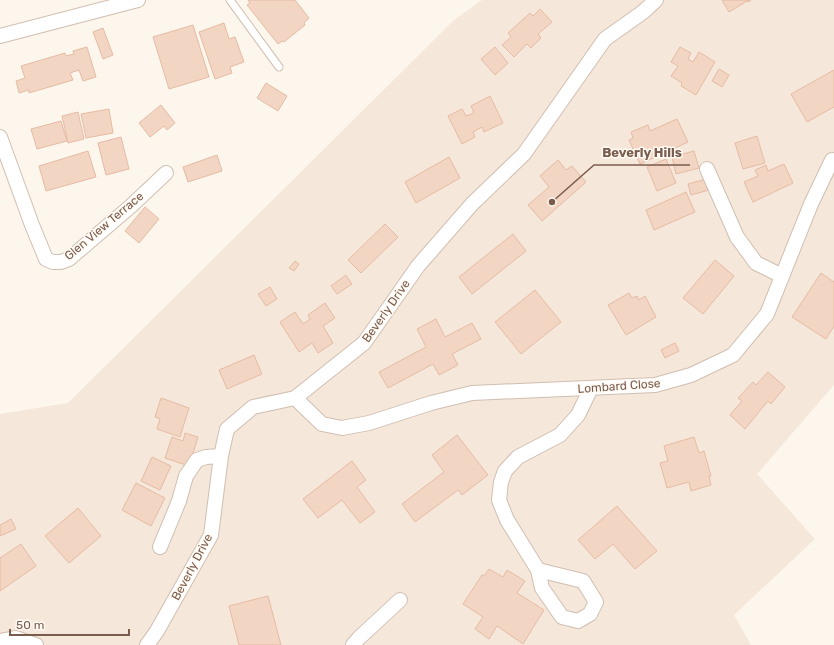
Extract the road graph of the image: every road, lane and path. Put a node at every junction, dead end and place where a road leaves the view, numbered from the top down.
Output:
1 (138, 0) edge
2 (230, 0) edge
3 (656, 0) edge
4 (0, 36) edge
5 (279, 67) dead end
6 (0, 137) edge
7 (832, 160) dead end
8 (707, 168) dead end
9 (166, 173) dead end
10 (782, 276) junction
11 (591, 388) junction
12 (295, 398) junction
13 (221, 456) junction
14 (160, 547) dead end
15 (538, 570) dead end
16 (400, 600) dead end
17 (0, 641) edge
18 (36, 645) edge
19 (147, 645) edge
20 (353, 645) edge

1 - 4 street
2 - 5 lane
3 - 12 street, Beverly Drive
6 - 9 street, Glen View Terrace
7 - 10 street, Lombard Close
8 - 10 street
10 - 11 street, Lombard Close
11 - 12 street, Lombard Close
11 - 15 street
12 - 13 street, Beverly Drive
13 - 14 street
13 - 19 street, Beverly Drive
16 - 20 street
17 - 18 street

